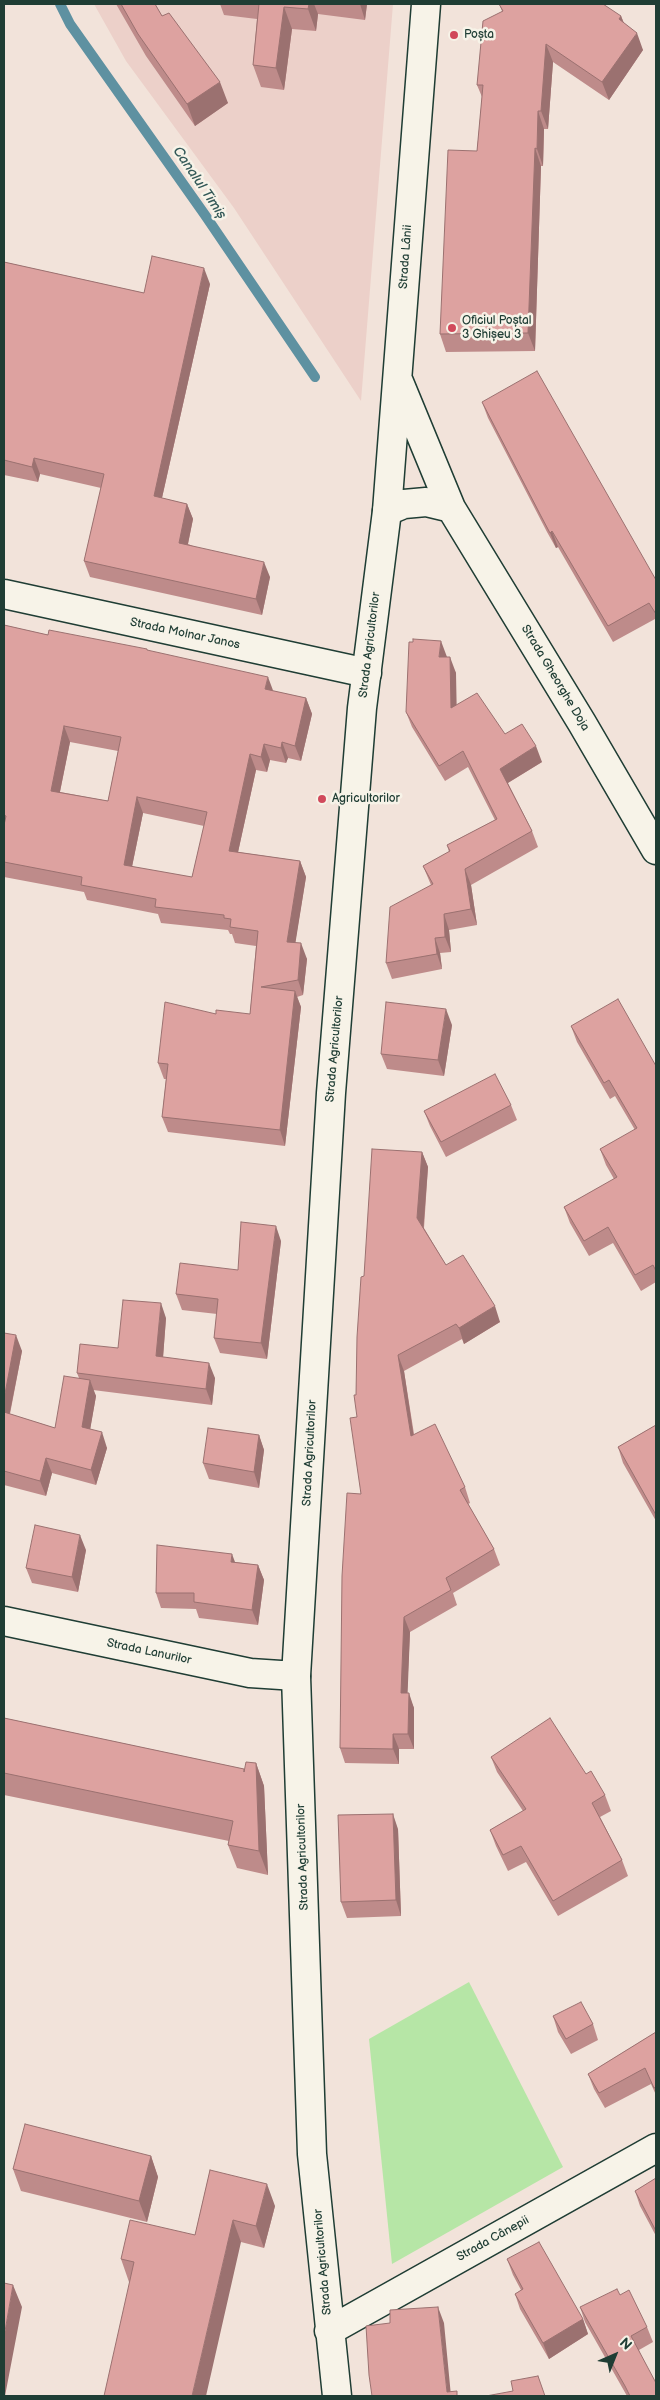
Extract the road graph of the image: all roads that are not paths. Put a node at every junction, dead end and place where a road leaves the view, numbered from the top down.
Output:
1 (426, 4) edge
2 (397, 376) junction
3 (451, 508) junction
4 (387, 511) junction
5 (4, 594) edge
6 (367, 673) junction
7 (656, 850) edge
8 (4, 1620) edge
9 (296, 1676) junction
10 (656, 2148) edge
11 (329, 2331) junction
12 (337, 2396) edge

1 - 2 street, Strada Lânii
2 - 3 street, Strada Gheorghe Doja
2 - 4 street, Strada Lânii
3 - 4 street
3 - 7 street, Strada Gheorghe Doja
4 - 6 street, Strada Agricultorilor
5 - 6 street, Strada Molnar Janos
6 - 9 street, Strada Agricultorilor
8 - 9 street, Strada Lanurilor
9 - 11 street, Strada Agricultorilor
10 - 11 street, Strada Cânepii
11 - 12 street, Strada Agricultorilor

